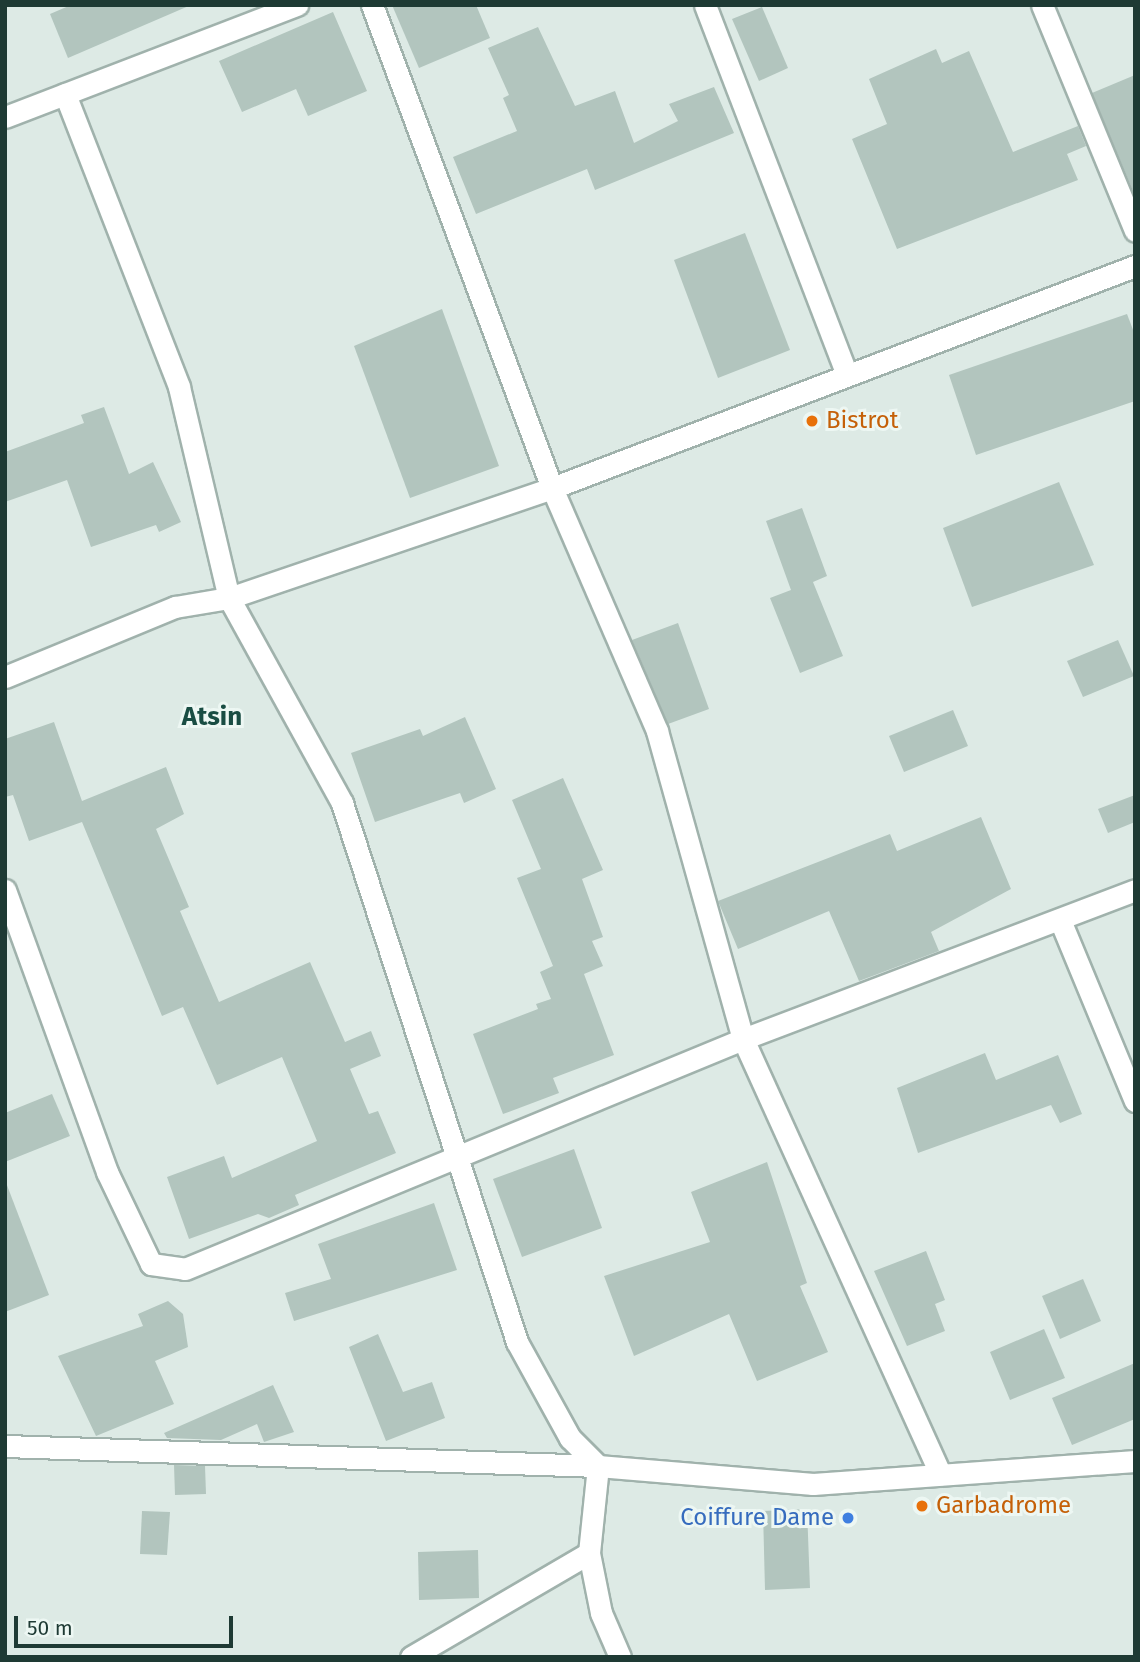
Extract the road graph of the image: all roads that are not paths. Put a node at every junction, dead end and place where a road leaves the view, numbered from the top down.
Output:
1 (297, 5) edge
2 (372, 5) edge
3 (705, 5) edge
4 (1042, 5) edge
5 (65, 94) junction
6 (5, 117) edge
7 (1135, 231) edge
8 (1135, 266) edge
9 (847, 375) junction
10 (552, 488) junction
11 (229, 598) junction
12 (5, 677) edge
13 (5, 890) edge
14 (1135, 890) edge
15 (1059, 920) junction
16 (743, 1039) junction
17 (1135, 1101) edge
18 (459, 1159) junction
19 (5, 1446) edge
20 (1135, 1461) edge
21 (598, 1466) junction
22 (940, 1474) junction
23 (589, 1553) junction
24 (411, 1657) edge
25 (620, 1657) edge

1 - 5 street
2 - 10 street
3 - 9 street
4 - 7 street
5 - 6 street
5 - 11 street
8 - 9 street
9 - 10 street
10 - 11 street
10 - 16 street
11 - 12 street
11 - 18 street
13 - 18 street
14 - 15 street
15 - 16 street
15 - 17 street
16 - 18 street
16 - 22 street
18 - 21 street
19 - 21 street
20 - 22 street
21 - 22 street
21 - 23 street
23 - 24 street
23 - 25 street

